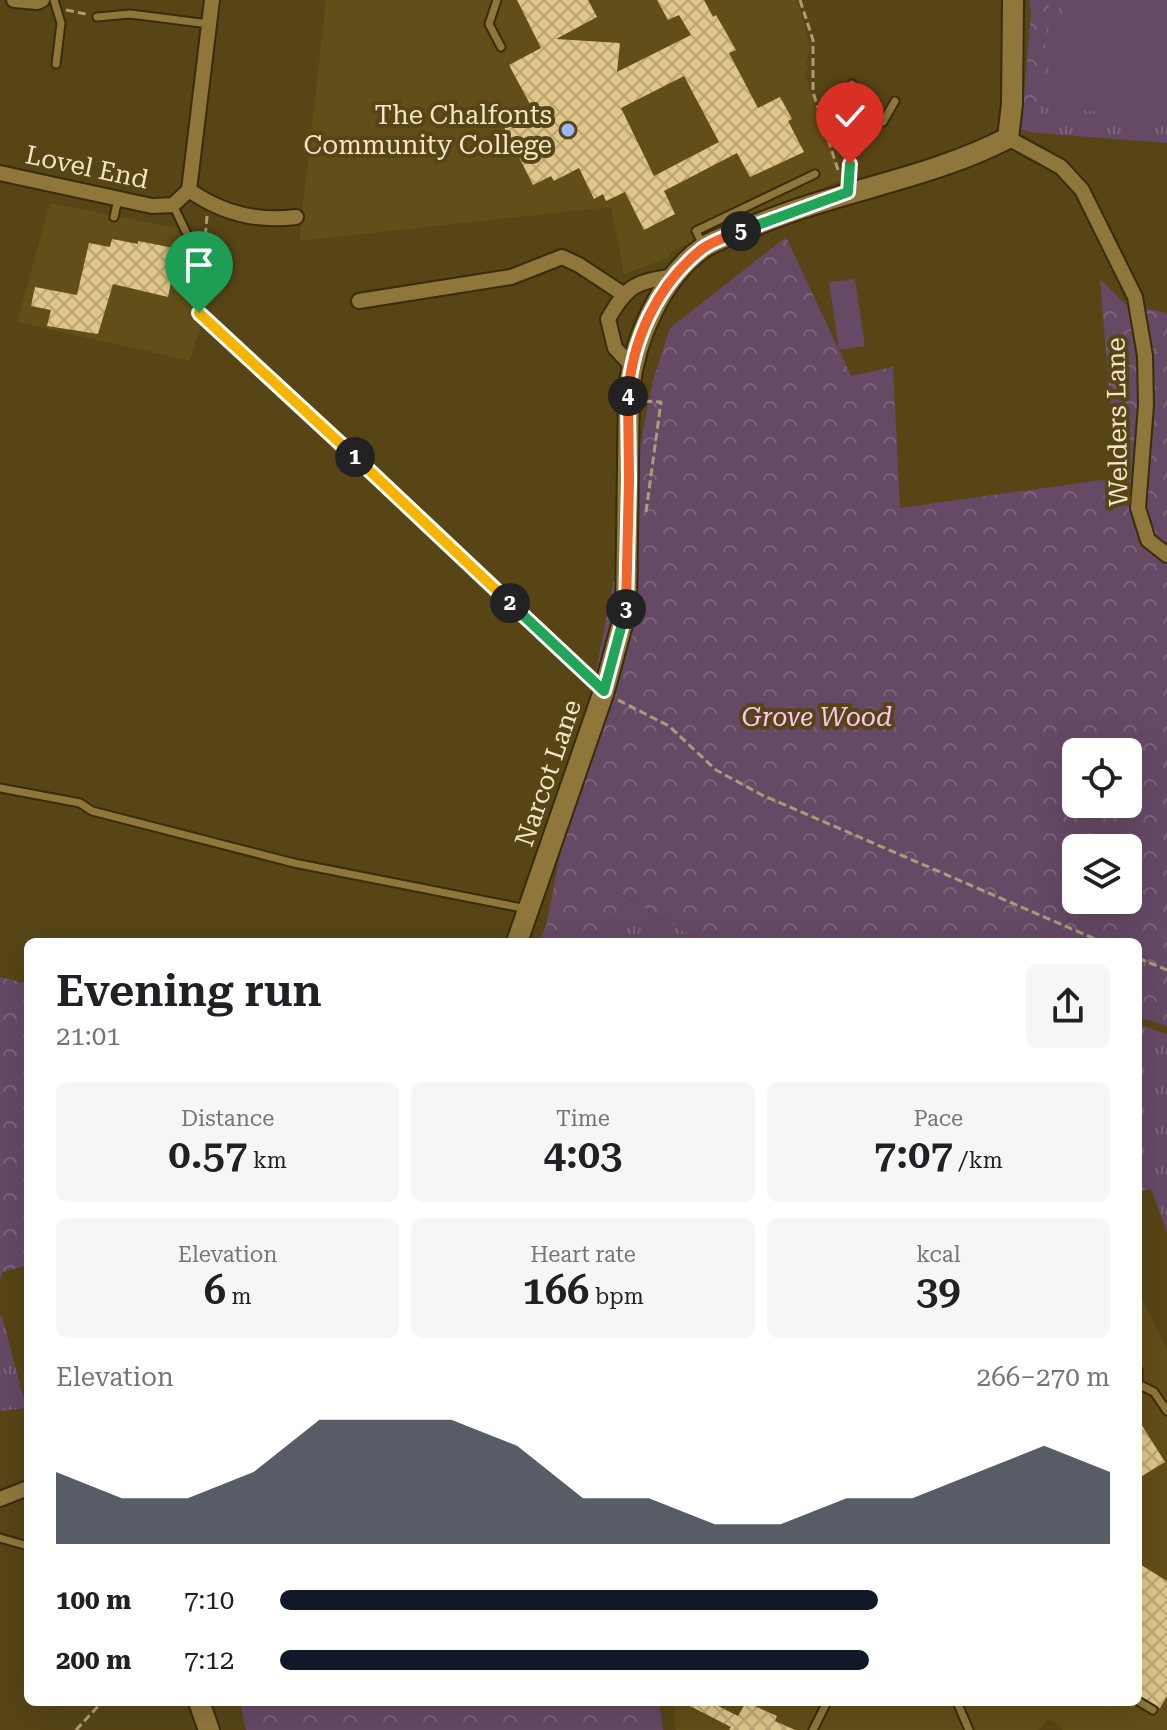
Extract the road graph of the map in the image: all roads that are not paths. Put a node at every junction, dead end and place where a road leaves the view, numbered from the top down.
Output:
1 (14, 0) edge
2 (42, 0) edge
3 (212, 0) edge
4 (497, 0) edge
5 (1013, 0) edge
6 (55, 4) edge
7 (97, 17) road end
8 (209, 24) junction
9 (501, 47) dead end
10 (56, 64) dead end
11 (852, 84) dead end
12 (895, 101) dead end
13 (858, 125) junction
14 (1008, 138) junction
15 (0, 173) edge
16 (815, 174) dead end
17 (189, 190) junction
18 (846, 192) junction
19 (118, 199) junction
20 (173, 205) junction
21 (114, 217) dead end
22 (296, 217) dead end
23 (187, 234) dead end
24 (704, 247) junction
25 (675, 276) junction
26 (623, 294) junction
27 (359, 301) dead end
28 (631, 365) junction
29 (1167, 555) edge
30 (1, 788) edge
31 (529, 910) junction
32 (518, 938) edge
33 (1142, 1384) edge
34 (1167, 1411) edge
35 (24, 1490) edge
36 (0, 1499) edge
37 (0, 1538) edge
38 (24, 1545) edge
39 (1142, 1703) edge
40 (200, 1706) edge
41 (825, 1706) edge
42 (959, 1706) edge
43 (1153, 1710) dead end
44 (209, 1730) edge
45 (813, 1730) edge
46 (969, 1730) edge

1 - 2 street
3 - 8 street
4 - 9 lane
5 - 14 street
6 - 10 lane
7 - 8 lane
8 - 17 street
11 - 13 lane
12 - 13 lane
13 - 18 lane
14 - 18 street, Narcot Lane
14 - 29 street, Welders Lane
15 - 19 street, Lovel End
16 - 24 lane
17 - 20 street, Lovel End
17 - 22 street
18 - 24 street, Narcot Lane
19 - 20 street, Lovel End
19 - 21 lane
20 - 23 lane
24 - 25 street, Narcot Lane
25 - 26 street
25 - 28 street, Narcot Lane
26 - 27 street
26 - 28 street
28 - 31 street, Narcot Lane
30 - 31 lane
31 - 32 street, Narcot Lane
33 - 34 lane
35 - 36 street
37 - 38 lane
39 - 43 lane
40 - 44 street
41 - 45 lane
42 - 46 lane

